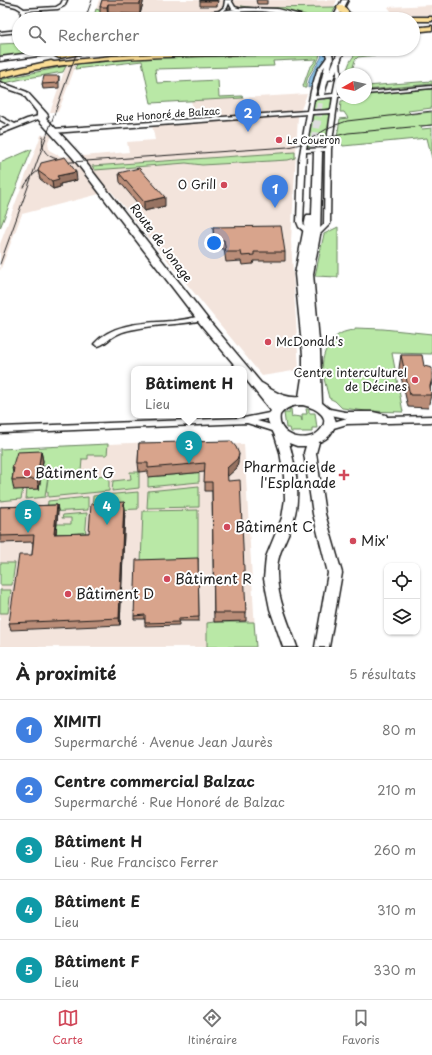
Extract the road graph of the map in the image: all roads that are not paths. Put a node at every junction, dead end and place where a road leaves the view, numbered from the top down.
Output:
1 (65, 0) edge
2 (228, 0) edge
3 (345, 0) edge
4 (0, 2) edge
5 (342, 8) junction
6 (23, 10) joint
7 (230, 11) junction
8 (219, 12) edge
9 (226, 12) edge
10 (272, 12) edge
11 (280, 12) edge
12 (339, 12) edge
13 (343, 12) edge
14 (344, 12) edge
15 (420, 19) edge
16 (432, 19) edge
17 (432, 27) edge
18 (420, 28) edge
19 (12, 32) edge
20 (0, 33) edge
21 (23, 56) edge
22 (55, 56) edge
23 (73, 56) edge
24 (92, 56) edge
25 (131, 56) edge
26 (339, 56) edge
27 (330, 57) joint
28 (0, 59) edge
29 (338, 59) junction
30 (44, 65) junction
31 (0, 70) edge
32 (0, 75) edge
33 (0, 84) edge
34 (432, 87) edge
35 (372, 92) edge
36 (335, 96) junction
37 (312, 98) junction
38 (333, 111) junction
39 (309, 113) junction
40 (42, 114) junction
41 (0, 118) edge
42 (15, 126) junction
43 (0, 132) edge
44 (55, 132) junction
45 (328, 149) junction
46 (304, 151) junction
47 (316, 152) tunnel mouth
48 (312, 233) junction
49 (201, 318) junction
50 (98, 344) dead end
51 (241, 366) edge
52 (247, 373) edge
53 (254, 382) junction
54 (303, 401) junction
55 (289, 402) junction
56 (321, 408) junction
57 (275, 412) junction
58 (395, 419) junction
59 (432, 419) edge
60 (244, 421) junction
61 (330, 426) junction
62 (0, 430) edge
63 (278, 431) junction
64 (314, 440) junction
65 (290, 647) edge
66 (322, 647) edge

1 - 6 street
2 - 7 street
2 - 7 street
3 - 5 main road
4 - 6 street
5 - 12 main road
5 - 13 main road
5 - 14 highway
7 - 8 main road
7 - 9 main road
7 - 10 main road
7 - 11 main road
15 - 16 highway
17 - 18 highway
19 - 20 street
21 - 28 main road
22 - 31 highway
23 - 31 highway
24 - 30 highway
25 - 30 highway
26 - 29 main road
27 - 29 main road
27 - 37 street
29 - 36 street
30 - 32 highway
33 - 40 main road, Route de Jonage
34 - 35 street
36 - 37 street
36 - 38 street
37 - 39 street
38 - 39 street, Rue Honoré de Balzac
38 - 45 street
39 - 44 street, Rue Honoré de Balzac
39 - 46 street
40 - 42 street
40 - 44 main road, Route de Jonage
41 - 42 street
42 - 43 street
44 - 49 main road, Route de Jonage
45 - 46 street
45 - 48 street
46 - 48 street
47 - 48 main road
48 - 54 main road
48 - 56 main road
49 - 50 street
49 - 51 main road, Route de Jonage
52 - 53 main road, Route de Jonage
53 - 55 main road, Route de Jonage
53 - 57 main road, Route de Jonage
54 - 55 main road
54 - 56 main road
55 - 57 main road
56 - 58 street
56 - 61 main road
57 - 60 street
57 - 63 main road
58 - 59 street
58 - 61 street
60 - 62 street
60 - 63 street
61 - 64 main road
63 - 64 main road
63 - 65 main road
64 - 66 main road

